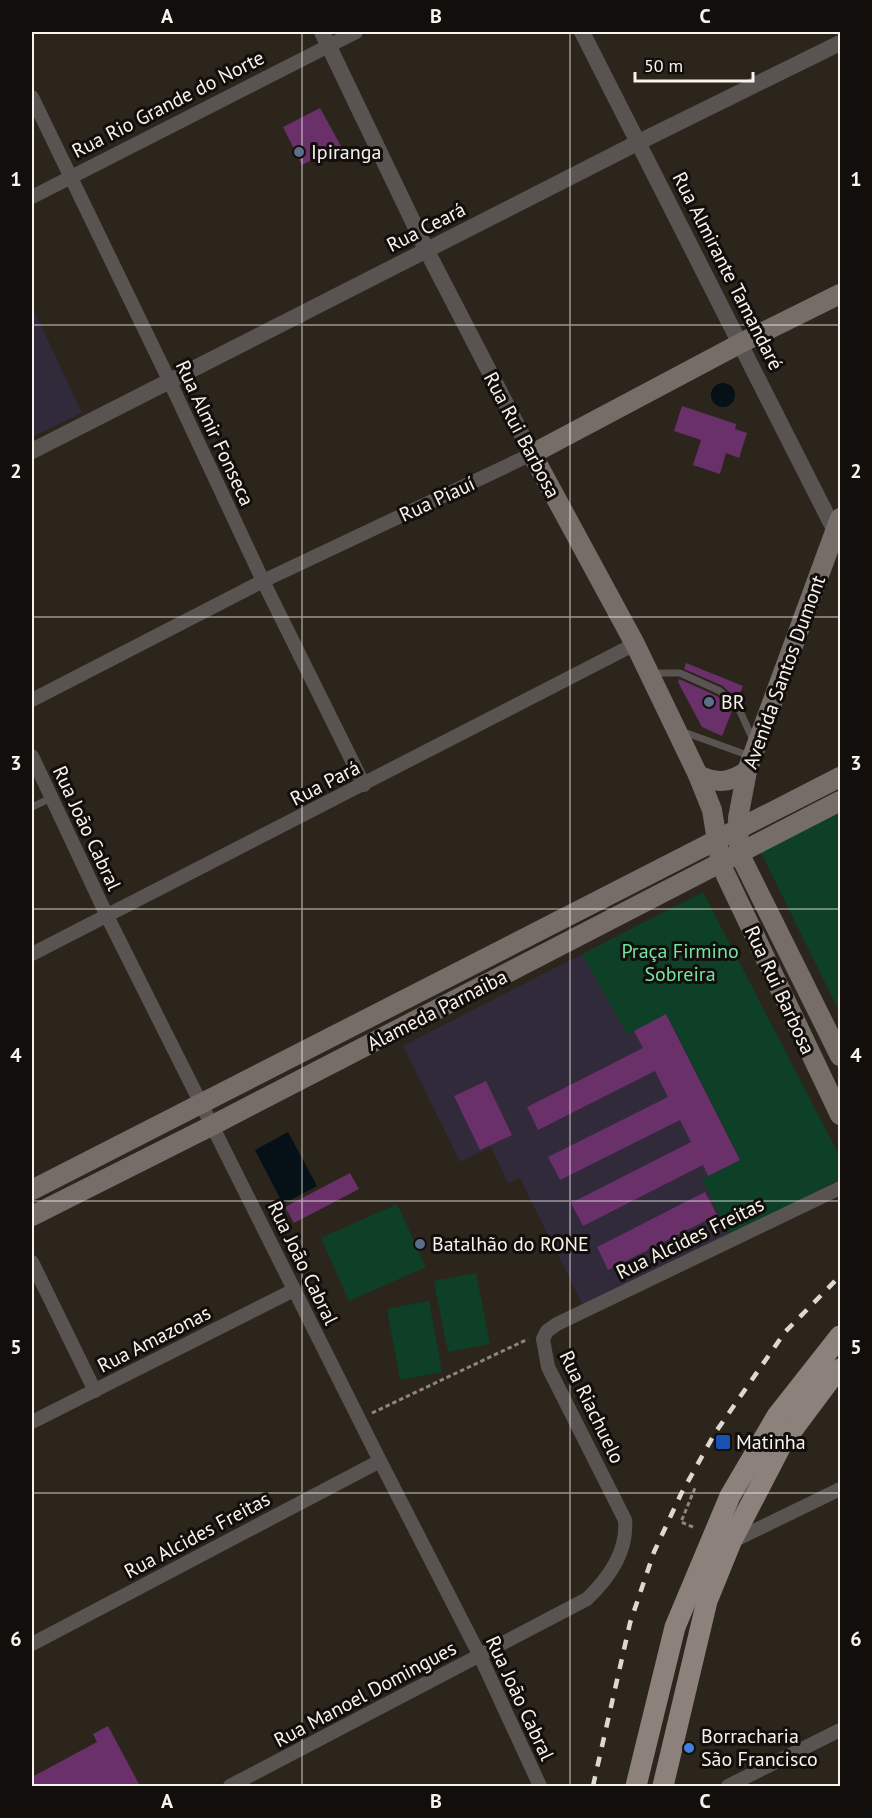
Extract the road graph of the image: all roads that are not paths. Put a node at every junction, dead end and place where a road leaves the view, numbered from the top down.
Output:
1 (356, 32) edge
2 (582, 32) edge
3 (325, 38) edge
4 (840, 43) edge
5 (32, 97) edge
6 (639, 142) junction
7 (70, 176) junction
8 (32, 197) edge
9 (427, 251) junction
10 (840, 294) edge
11 (741, 343) junction
12 (169, 380) junction
13 (32, 451) edge
14 (532, 454) junction
15 (838, 524) edge
16 (263, 581) junction
17 (635, 644) junction
18 (649, 672) junction
19 (32, 700) edge
20 (676, 729) junction
21 (32, 756) edge
22 (752, 758) junction
23 (698, 775) junction
24 (840, 777) edge
25 (364, 785) junction
26 (51, 798) junction
27 (840, 801) edge
28 (32, 807) edge
29 (738, 830) junction
30 (717, 839) junction
31 (739, 853) junction
32 (721, 865) junction
33 (107, 916) junction
34 (32, 954) edge
35 (446, 980) junction
36 (457, 1000) junction
37 (839, 1054) edge
38 (815, 1064) junction
39 (202, 1103) junction
40 (840, 1115) edge
41 (213, 1125) junction
42 (840, 1188) edge
43 (32, 1190) edge
44 (32, 1216) edge
45 (32, 1262) edge
46 (294, 1290) junction
47 (552, 1327) joint
48 (840, 1336) edge
49 (840, 1370) edge
50 (95, 1391) junction
51 (32, 1422) edge
52 (380, 1461) junction
53 (840, 1489) edge
54 (621, 1510) joint
55 (731, 1542) junction
56 (32, 1644) edge
57 (480, 1656) junction
58 (840, 1730) edge
59 (230, 1786) edge
60 (540, 1786) edge
61 (636, 1786) edge
62 (663, 1786) edge
63 (728, 1786) edge

1 - 3 street, Rua Rio Grande do Norte
2 - 6 street, Rua Almirante Tamandaré
3 - 7 street, Rua Rio Grande do Norte
3 - 9 street, Rua Rui Barbosa
4 - 6 street, Rua Ceará
5 - 7 street, Rua Almir Fonseca
6 - 9 street, Rua Ceará
6 - 11 street, Rua Almirante Tamandaré
7 - 8 street, Rua Rio Grande do Norte
7 - 12 street, Rua Almir Fonseca
9 - 12 street, Rua Ceará
9 - 14 street, Rua Rui Barbosa
10 - 11 main road, Rua Piauí
11 - 14 main road, Rua Piauí
11 - 15 street, Rua Almirante Tamandaré
12 - 13 street, Rua Ceará
12 - 16 street, Rua Almir Fonseca
14 - 16 street, Rua Piauí
14 - 17 main road, Rua Rui Barbosa
15 - 22 main road, Avenida Santos Dumont
16 - 19 street, Rua Piauí
16 - 25 street, Rua Almir Fonseca
17 - 18 main road, Rua Rui Barbosa
17 - 25 street, Rua Pará
18 - 20 main road, Rua Rui Barbosa
18 - 22 lane
20 - 22 lane
20 - 23 main road, Rua Rui Barbosa
21 - 26 street, Rua João Cabral
22 - 23 main road
22 - 29 main road, Avenida Santos Dumont
23 - 30 main road, Rua Rui Barbosa
24 - 29 main road, Alameda Parnaiba
25 - 33 street, Rua Pará
26 - 28 lane
26 - 33 street, Rua João Cabral
27 - 31 main road, Alameda Parnaiba
29 - 30 main road, Alameda Parnaiba
29 - 31 main road, Avenida Santos Dumont
30 - 32 main road, Rua Rui Barbosa
30 - 35 main road, Alameda Parnaiba
31 - 32 main road, Alameda Parnaiba
31 - 37 main road, Rua Rui Barbosa
32 - 36 main road, Alameda Parnaiba
32 - 38 main road, Rua Rui Barbosa
33 - 34 street, Rua Pará
33 - 39 street, Rua João Cabral
35 - 36 main road
35 - 39 main road, Alameda Parnaiba
36 - 41 main road, Alameda Parnaiba
37 - 38 main road
38 - 40 main road, Rua Rui Barbosa
39 - 41 street, Rua João Cabral
39 - 43 main road, Alameda Parnaiba
41 - 44 main road, Alameda Parnaiba
41 - 46 street, Rua João Cabral
42 - 47 street, Rua Alcides Freitas
45 - 50 street
46 - 50 street, Rua Amazonas
46 - 52 street, Rua João Cabral
47 - 54 street, Rua Riachuelo
48 - 61 main road
49 - 55 main road
50 - 51 street, Rua Amazonas
52 - 56 street, Rua Alcides Freitas
52 - 57 street, Rua João Cabral
53 - 55 street
54 - 57 street, Rua Manoel Domingues
55 - 62 main road
57 - 59 street, Rua Manoel Domingues
57 - 60 street, Rua João Cabral
58 - 63 street

